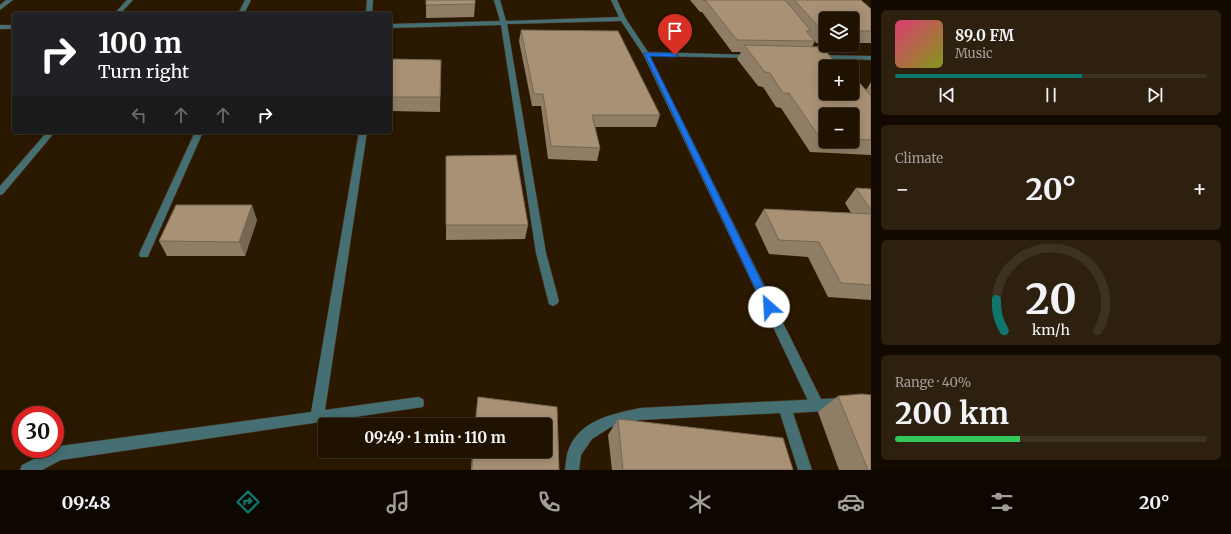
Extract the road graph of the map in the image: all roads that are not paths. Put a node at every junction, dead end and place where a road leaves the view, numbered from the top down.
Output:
1 (10, 0) edge
2 (130, 0) edge
3 (248, 0) edge
4 (370, 0) edge
5 (497, 0) edge
6 (614, 0) edge
7 (0, 8) edge
8 (119, 12) edge
9 (242, 12) edge
10 (369, 12) edge
11 (623, 19) junction
12 (504, 24) junction
13 (392, 26) edge
14 (0, 27) edge
15 (12, 27) edge
16 (646, 54) junction
17 (821, 55) junction
18 (762, 56) edge
19 (808, 57) edge
20 (871, 58) edge
21 (825, 60) edge
22 (49, 134) edge
23 (198, 134) edge
24 (363, 134) edge
25 (0, 192) edge
26 (144, 254) dead end
27 (553, 301) dead end
28 (418, 403) dead end
29 (856, 403) edge
30 (817, 405) junction
31 (784, 406) junction
32 (317, 417) junction
33 (27, 470) edge
34 (572, 470) edge
35 (805, 470) edge

1 - 7 street
2 - 8 street
3 - 9 street
4 - 10 street
5 - 12 street
6 - 11 street
11 - 12 street
11 - 16 street
12 - 13 street
12 - 27 street
14 - 15 street
16 - 18 street
16 - 30 street
17 - 19 street
17 - 20 street
17 - 21 street
22 - 25 street
23 - 26 street
24 - 32 street
28 - 32 street
29 - 30 street
30 - 31 street
31 - 34 street
31 - 35 street
32 - 33 street

